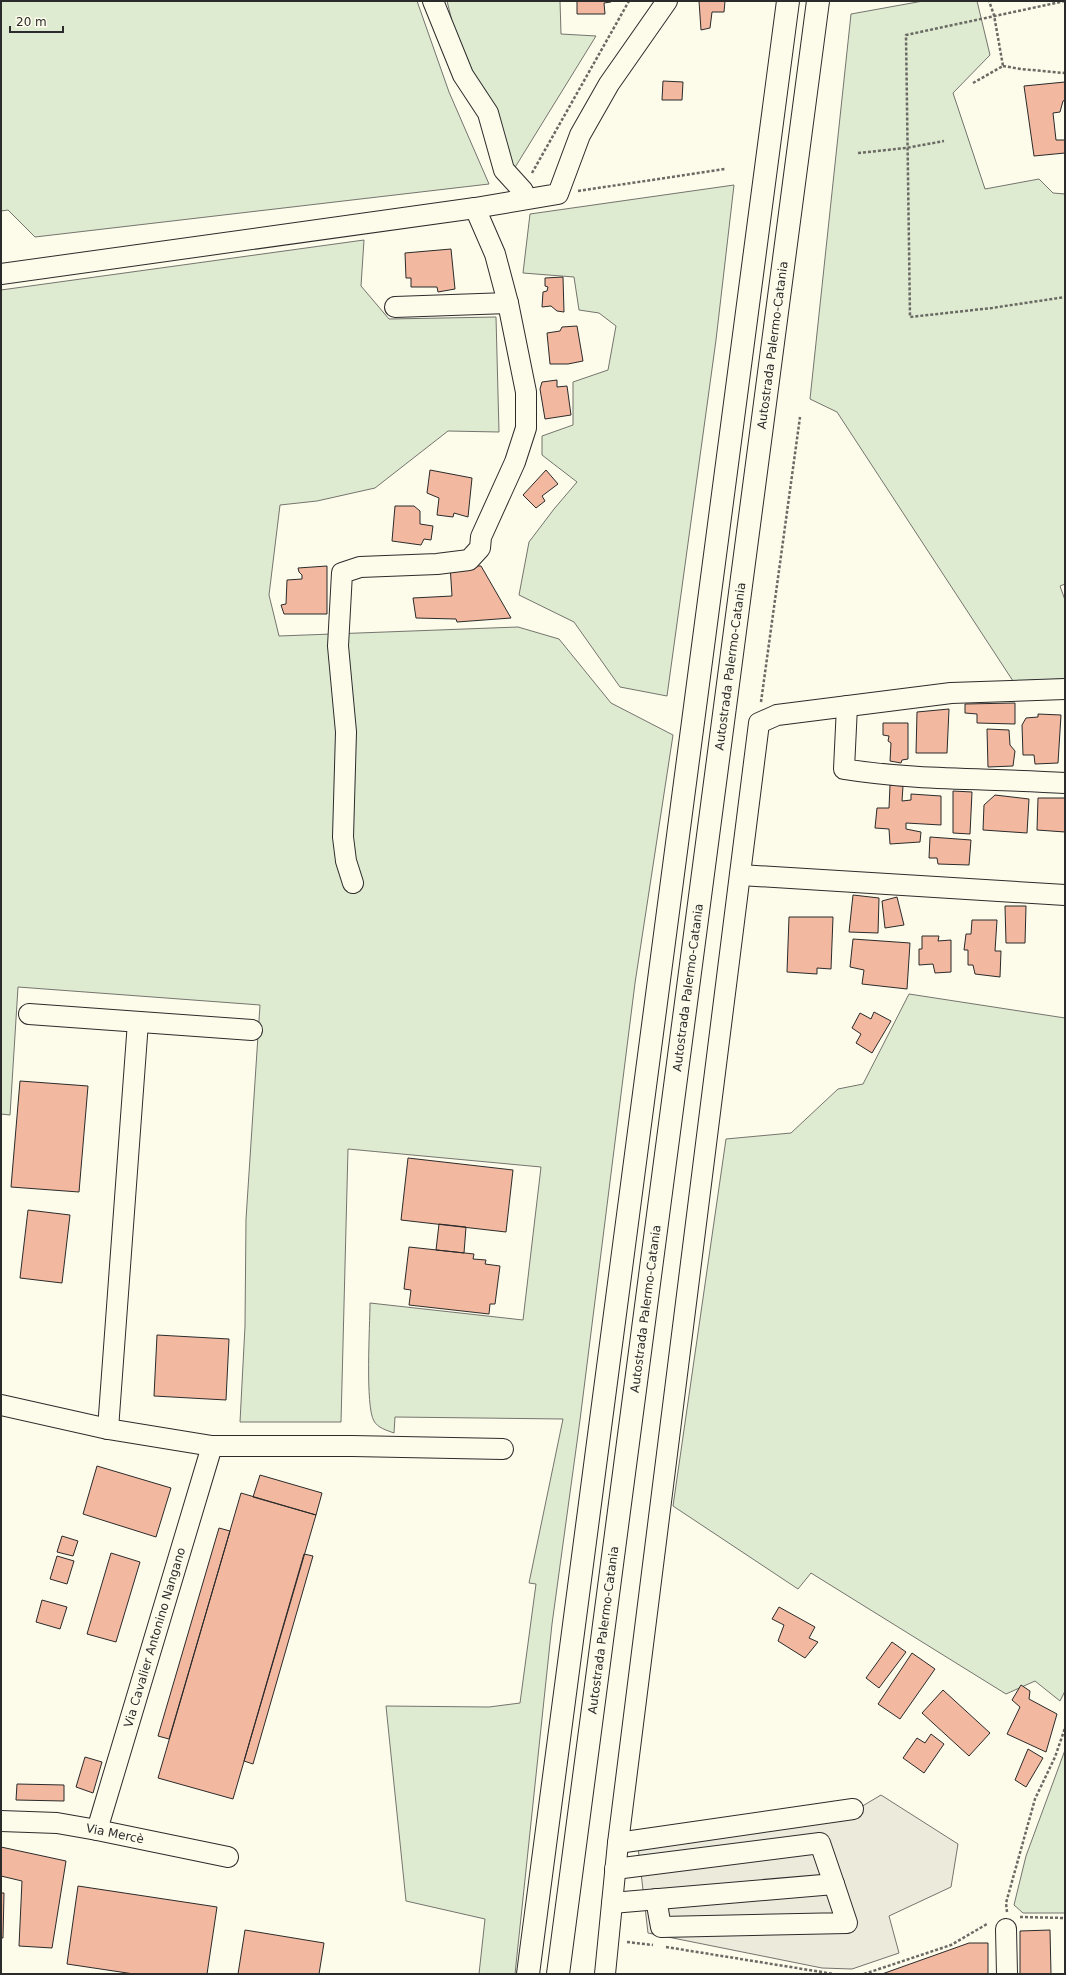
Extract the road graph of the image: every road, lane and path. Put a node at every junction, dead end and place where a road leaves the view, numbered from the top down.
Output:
1 (433, 1) edge
2 (629, 1) edge
3 (667, 1) edge
4 (788, 1) edge
5 (818, 1) edge
6 (989, 1) edge
7 (1065, 1) edge
8 (994, 15) junction
9 (1003, 66) junction
10 (1064, 73) edge
11 (973, 84) dead end
12 (944, 141) dead end
13 (906, 148) junction
14 (858, 153) dead end
15 (725, 169) dead end
16 (523, 191) joint
17 (558, 194) junction
18 (475, 208) junction
19 (1, 274) edge
20 (1065, 297) edge
21 (508, 303) junction
22 (395, 307) dead end
23 (800, 417) dead end
24 (1065, 689) edge
25 (847, 706) junction
26 (759, 723) junction
27 (1065, 783) edge
28 (740, 875) junction
29 (353, 883) dead end
30 (1065, 894) edge
31 (29, 1014) dead end
32 (138, 1022) junction
33 (252, 1030) dead end
34 (1, 1405) edge
35 (108, 1429) junction
36 (212, 1446) junction
37 (503, 1449) dead end
38 (1065, 1728) edge
39 (853, 1809) dead end
40 (1, 1821) edge
41 (97, 1830) junction
42 (618, 1843) junction
43 (228, 1857) dead end
44 (615, 1869) junction
45 (834, 1884) junction
46 (656, 1899) junction
47 (612, 1903) junction
48 (1065, 1918) edge
49 (1000, 1925) joint
50 (608, 1939) junction
51 (655, 1945) dead end
52 (663, 1946) dead end
53 (528, 1974) edge
54 (558, 1974) edge
55 (605, 1974) edge
56 (834, 1974) edge
57 (864, 1974) edge
58 (1007, 1974) edge

1 - 16 street
2 - 16 path
3 - 17 street
4 - 53 highway
5 - 54 highway, Autostrada Palermo-Catania
6 - 8 path
7 - 8 path
8 - 9 path
8 - 13 path
9 - 10 path
9 - 11 path
12 - 13 path
13 - 14 path
13 - 20 path
15 - 17 path
17 - 18 street
18 - 19 street
18 - 21 street
21 - 22 street
21 - 29 street
23 - 26 path
24 - 25 street
25 - 26 street
25 - 27 street
26 - 28 street
28 - 30 street
28 - 42 street
31 - 32 street
32 - 33 street
32 - 35 street
34 - 35 street
35 - 36 street
36 - 37 street
36 - 41 street, Via Cavalier Antonino Nangano
38 - 48 path
39 - 42 street
40 - 41 street, Via Mercè
41 - 43 street, Via Mercè
42 - 44 street
44 - 45 street
44 - 47 street
45 - 46 street
45 - 46 street
46 - 47 street
47 - 50 street
49 - 57 path
49 - 58 street
50 - 51 path
50 - 55 street
52 - 56 path

